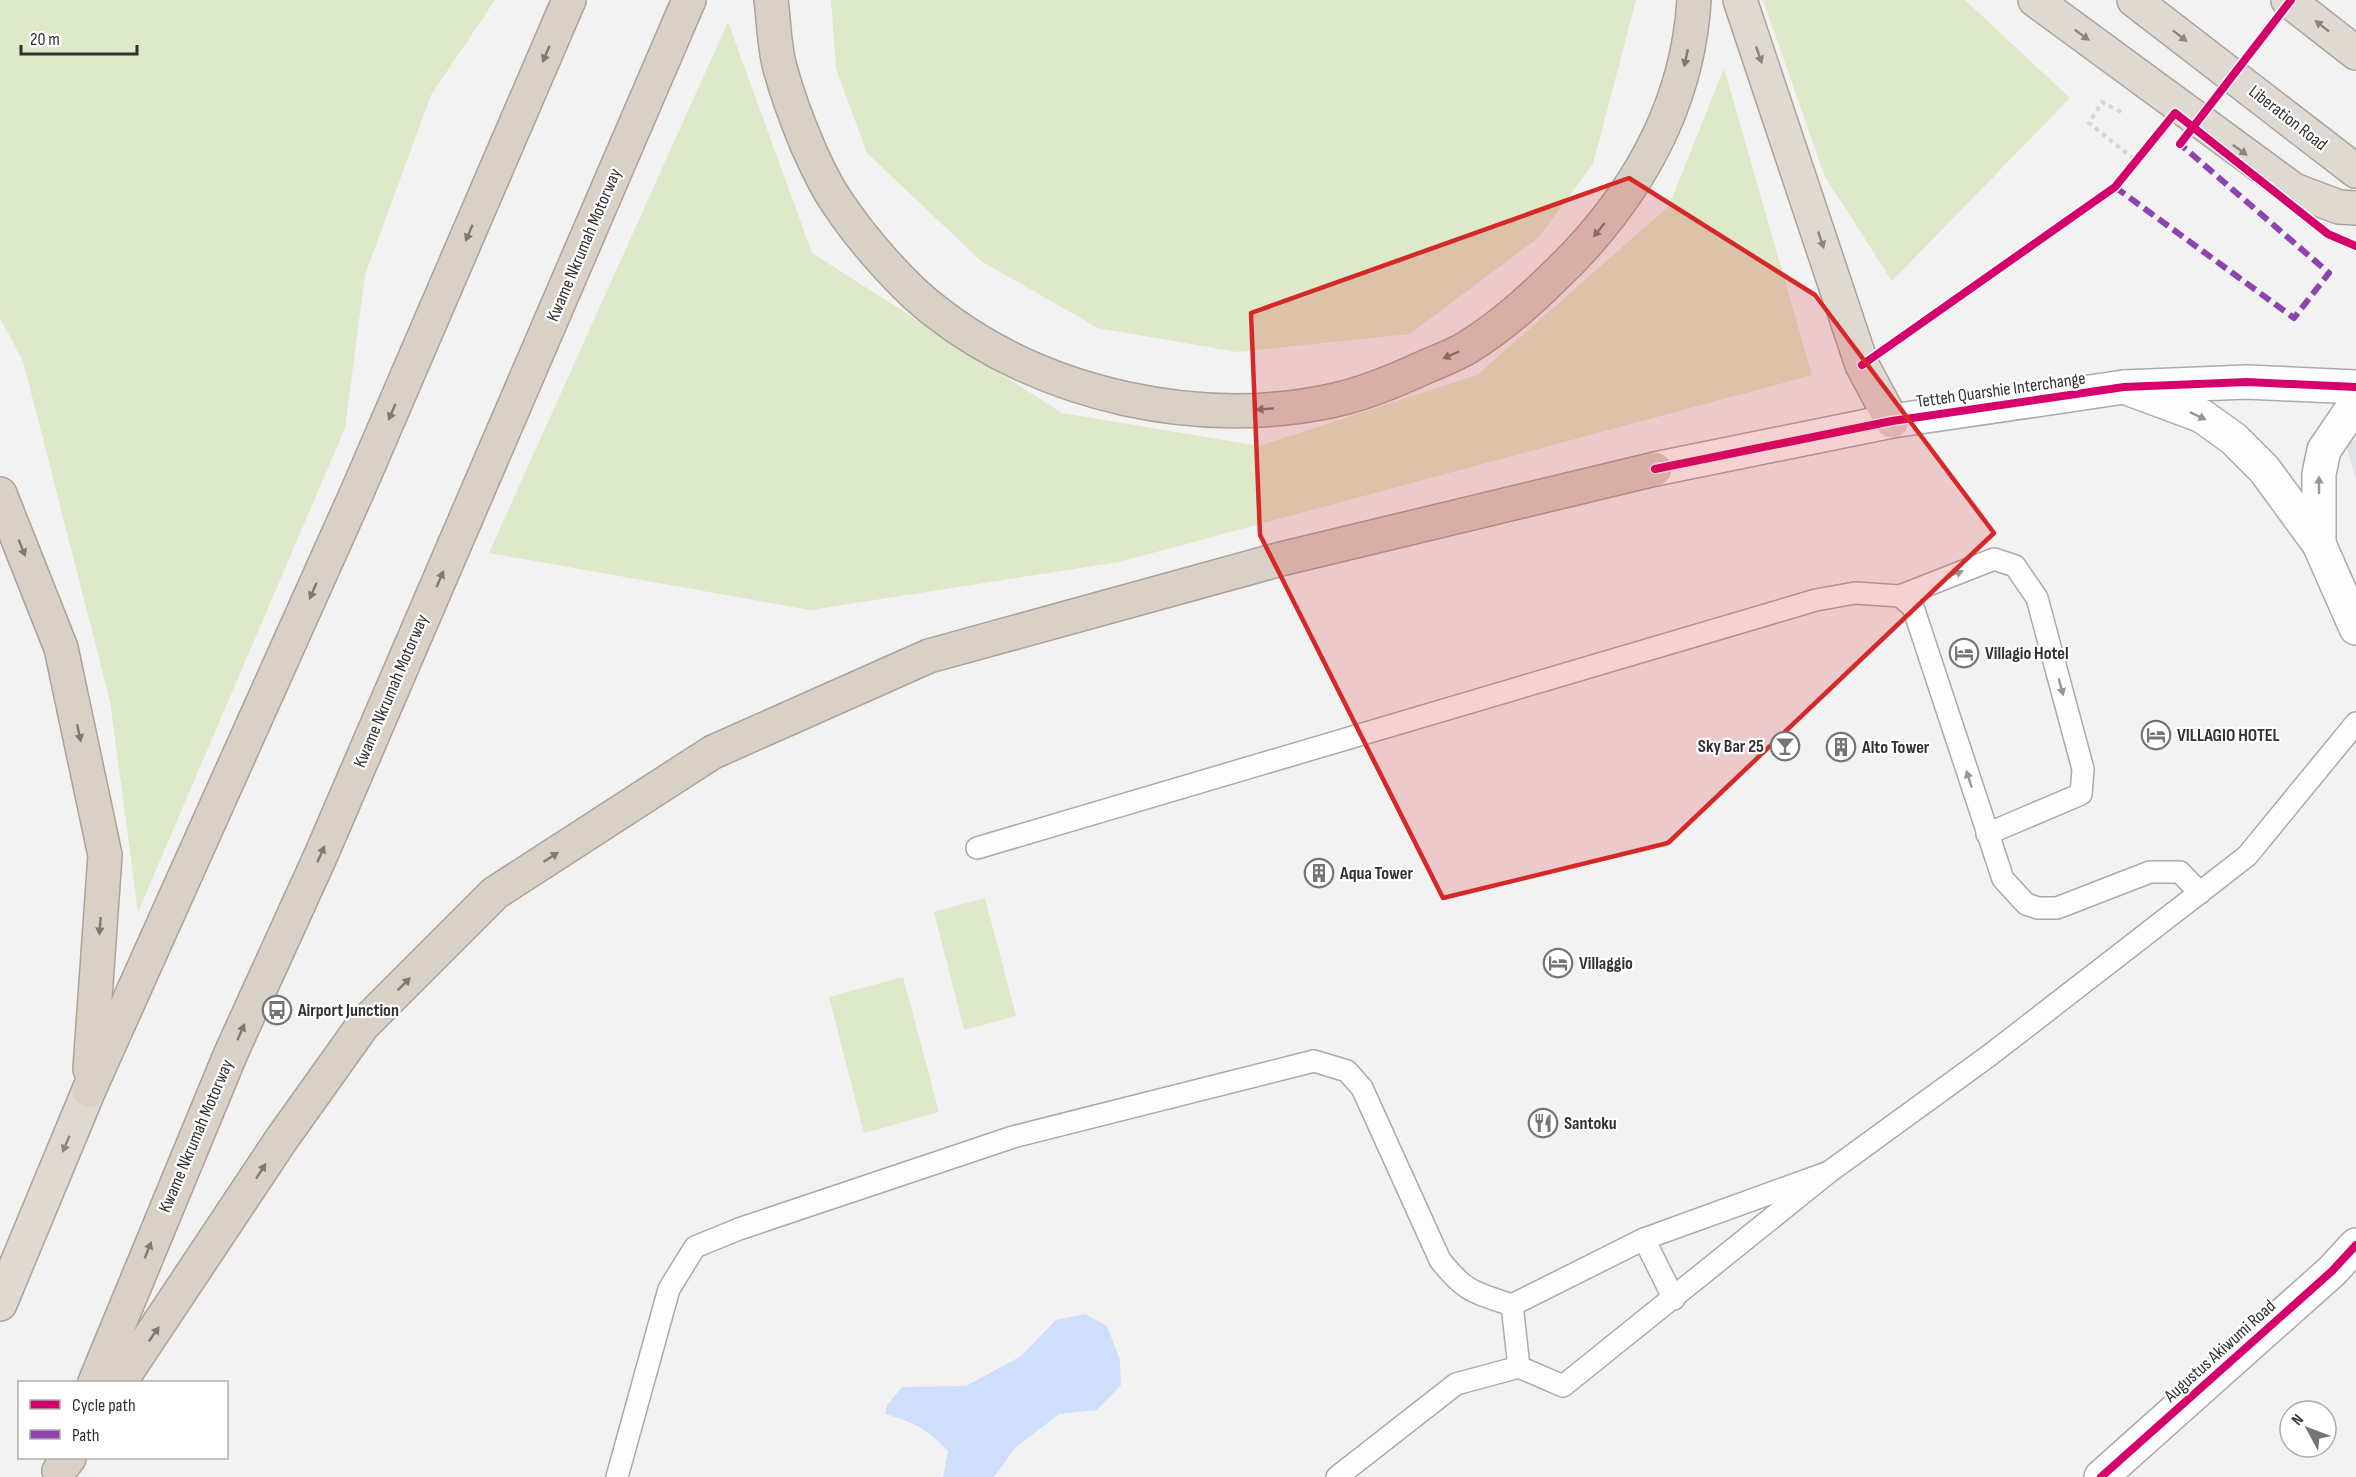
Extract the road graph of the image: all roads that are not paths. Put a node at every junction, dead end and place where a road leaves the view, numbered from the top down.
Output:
1 (569, 0) edge
2 (689, 0) edge
3 (771, 0) edge
4 (1694, 0) edge
5 (1740, 0) edge
6 (2035, 0) edge
7 (2134, 0) edge
8 (2288, 0) edge
9 (2356, 52) edge
10 (2356, 171) edge
11 (2356, 208) edge
12 (2124, 387) junction
13 (2356, 387) edge
14 (2356, 403) edge
15 (1892, 421) junction
16 (1655, 470) joint
17 (0, 494) edge
18 (2319, 544) junction
19 (1900, 596) junction
20 (2356, 628) edge
21 (2356, 723) edge
22 (1987, 834) junction
23 (977, 848) dead end
24 (2200, 892) junction
25 (88, 1090) junction
26 (1829, 1172) junction
27 (1644, 1239) junction
28 (2356, 1245) edge
29 (1674, 1299) junction
30 (0, 1304) edge
31 (1512, 1305) junction
32 (1519, 1367) junction
33 (96, 1381) edge
34 (121, 1381) edge
35 (617, 1477) edge
36 (1337, 1477) edge
37 (2101, 1477) edge

1 -> 25 highway
33 -> 2 highway, Kwame Nkrumah Motorway
4 -> 3 highway
5 -> 15 highway
6 -> 11 highway
7 -> 10 highway, Liberation Road
9 -> 8 highway
12 - 13 street, Tetteh Quarshie Interchange
12 - 15 street, Tetteh Quarshie Interchange
12 -> 18 street
18 -> 14 street
15 - 16 street, Tetteh Quarshie Interchange
34 -> 16 highway
17 -> 25 highway
18 - 20 street
22 -> 19 lane
19 -> 22 lane
19 - 23 lane
21 - 24 lane
22 - 24 lane
24 - 26 lane
25 -> 30 highway
26 - 27 lane
26 - 29 lane
27 - 29 lane
27 - 31 lane
28 - 37 street, Augustus Akiwumi Road
29 - 32 lane
31 - 32 lane
31 - 35 lane
32 - 36 lane

